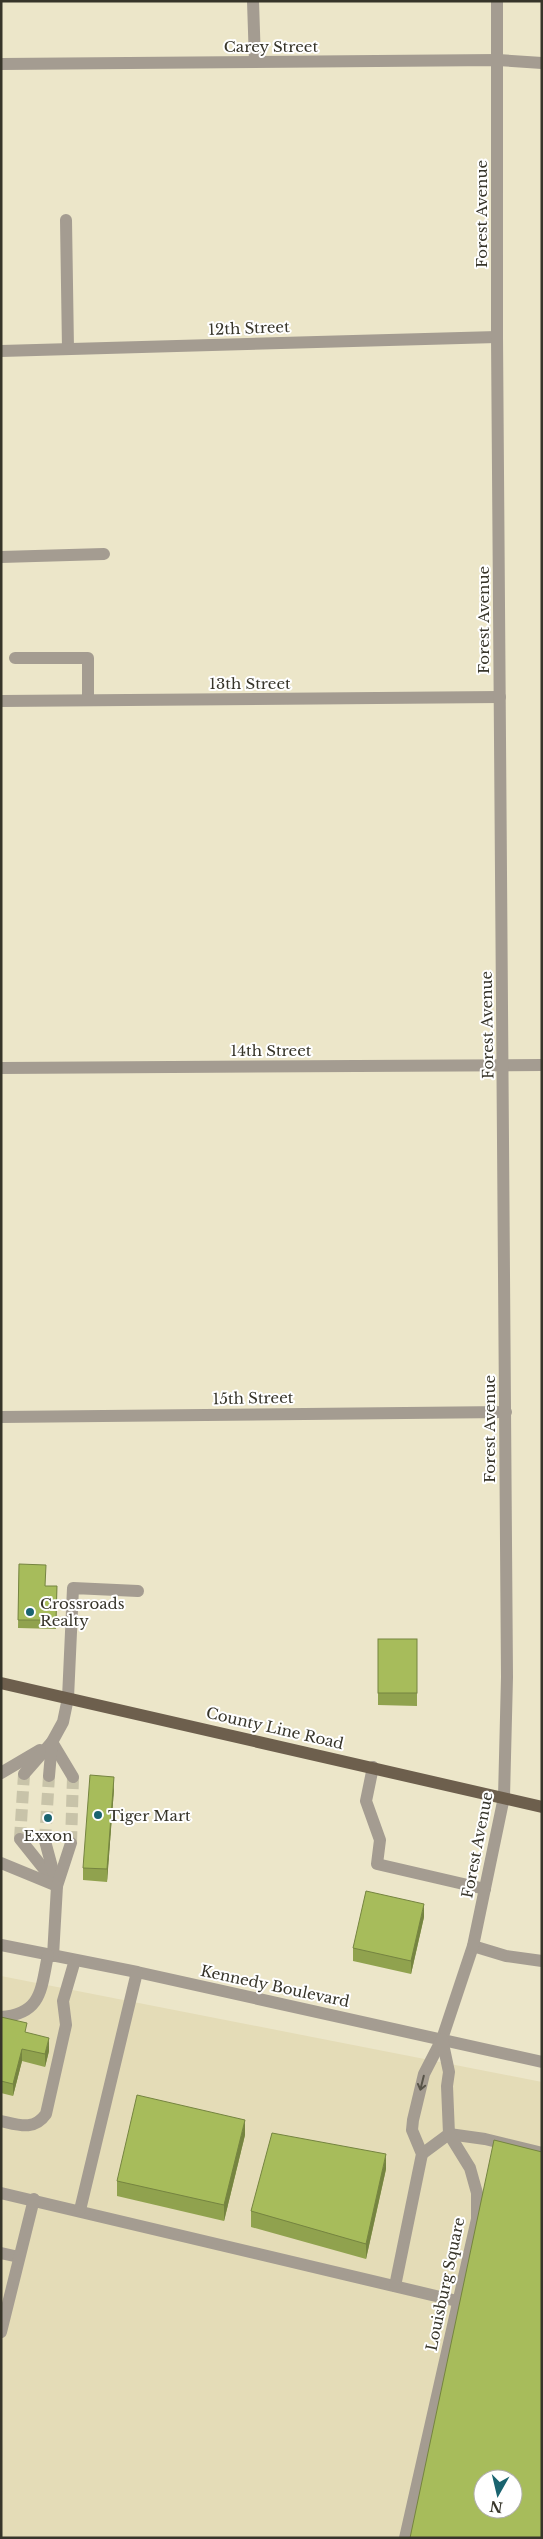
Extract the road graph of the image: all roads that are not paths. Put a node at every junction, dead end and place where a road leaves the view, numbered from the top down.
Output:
1 (253, 1) edge
2 (497, 1) edge
3 (498, 60) junction
4 (255, 62) junction
5 (542, 63) edge
6 (1, 64) edge
7 (66, 220) dead end
8 (497, 337) junction
9 (68, 349) junction
10 (1, 351) edge
11 (104, 554) dead end
12 (1, 557) edge
13 (15, 658) dead end
14 (500, 697) junction
15 (88, 700) junction
16 (1, 701) edge
17 (542, 1065) edge
18 (504, 1066) junction
19 (1, 1068) edge
20 (506, 1412) junction
21 (1, 1417) edge
22 (138, 1591) dead end
23 (1, 1683) edge
24 (68, 1698) junction
25 (52, 1742) junction
26 (372, 1767) junction
27 (1, 1773) edge
28 (24, 1774) tunnel mouth
29 (49, 1776) tunnel mouth
30 (73, 1777) tunnel mouth
31 (504, 1797) junction
32 (542, 1807) edge
33 (20, 1839) tunnel mouth
34 (45, 1841) tunnel mouth
35 (71, 1843) tunnel mouth
36 (1, 1863) edge
37 (57, 1886) junction
38 (485, 1889) junction
39 (1, 1945) edge
40 (473, 1946) junction
41 (50, 1956) junction
42 (75, 1960) junction
43 (542, 1961) edge
44 (137, 1972) junction
45 (1, 2017) edge
46 (442, 2039) junction
47 (542, 2062) edge
48 (1, 2121) edge
49 (449, 2134) junction
50 (542, 2152) edge
51 (422, 2154) junction
52 (1, 2192) edge
53 (34, 2199) junction
54 (80, 2210) junction
55 (1, 2253) edge
56 (19, 2257) junction
57 (395, 2286) junction
58 (457, 2301) junction
59 (1, 2332) edge
60 (405, 2538) edge

1 - 4 street
2 - 3 street, Forest Avenue
3 - 4 street, Carey Street
3 - 5 street, Carey Street
3 - 8 street, Forest Avenue
4 - 6 street, Carey Street
7 - 9 street
8 - 9 street, 12th Street
8 - 14 street, Forest Avenue
9 - 10 street, 12th Street
11 - 12 street
13 - 15 street
14 - 15 street, 13th Street
14 - 18 street, Forest Avenue
15 - 16 street, 13th Street
17 - 18 street, 14th Street
18 - 19 street, 14th Street
18 - 20 street, Forest Avenue
20 - 21 street, 15th Street
20 - 31 street, Forest Avenue
22 - 24 street
23 - 24 main road, County Line Road
24 - 25 street
24 - 26 main road, County Line Road
25 - 27 street
25 - 28 street
25 - 29 street
25 - 30 street
26 - 31 main road, County Line Road
26 - 38 street
31 - 32 main road, County Line Road
31 - 38 street, Forest Avenue
33 - 37 street
34 - 37 street
35 - 37 street
36 - 37 street
37 - 41 street
38 - 40 street, Forest Avenue
39 - 41 street, Kennedy Boulevard
40 - 43 street
40 - 46 street, Forest Avenue
41 - 42 street, Kennedy Boulevard
41 - 45 street
42 - 44 street, Kennedy Boulevard
42 - 48 street
44 - 46 street, Kennedy Boulevard
44 - 54 street
46 - 47 street, Kennedy Boulevard
46 - 49 street, Louisburg Square
46 -> 51 street, Forest Avenue
49 - 50 street
49 - 51 street
49 - 58 street, Louisburg Square
51 - 57 street
52 - 53 street
53 - 54 street
53 - 56 street
54 - 57 street
55 - 56 street
56 - 59 street
57 - 58 street
58 - 60 street, Louisburg Square

